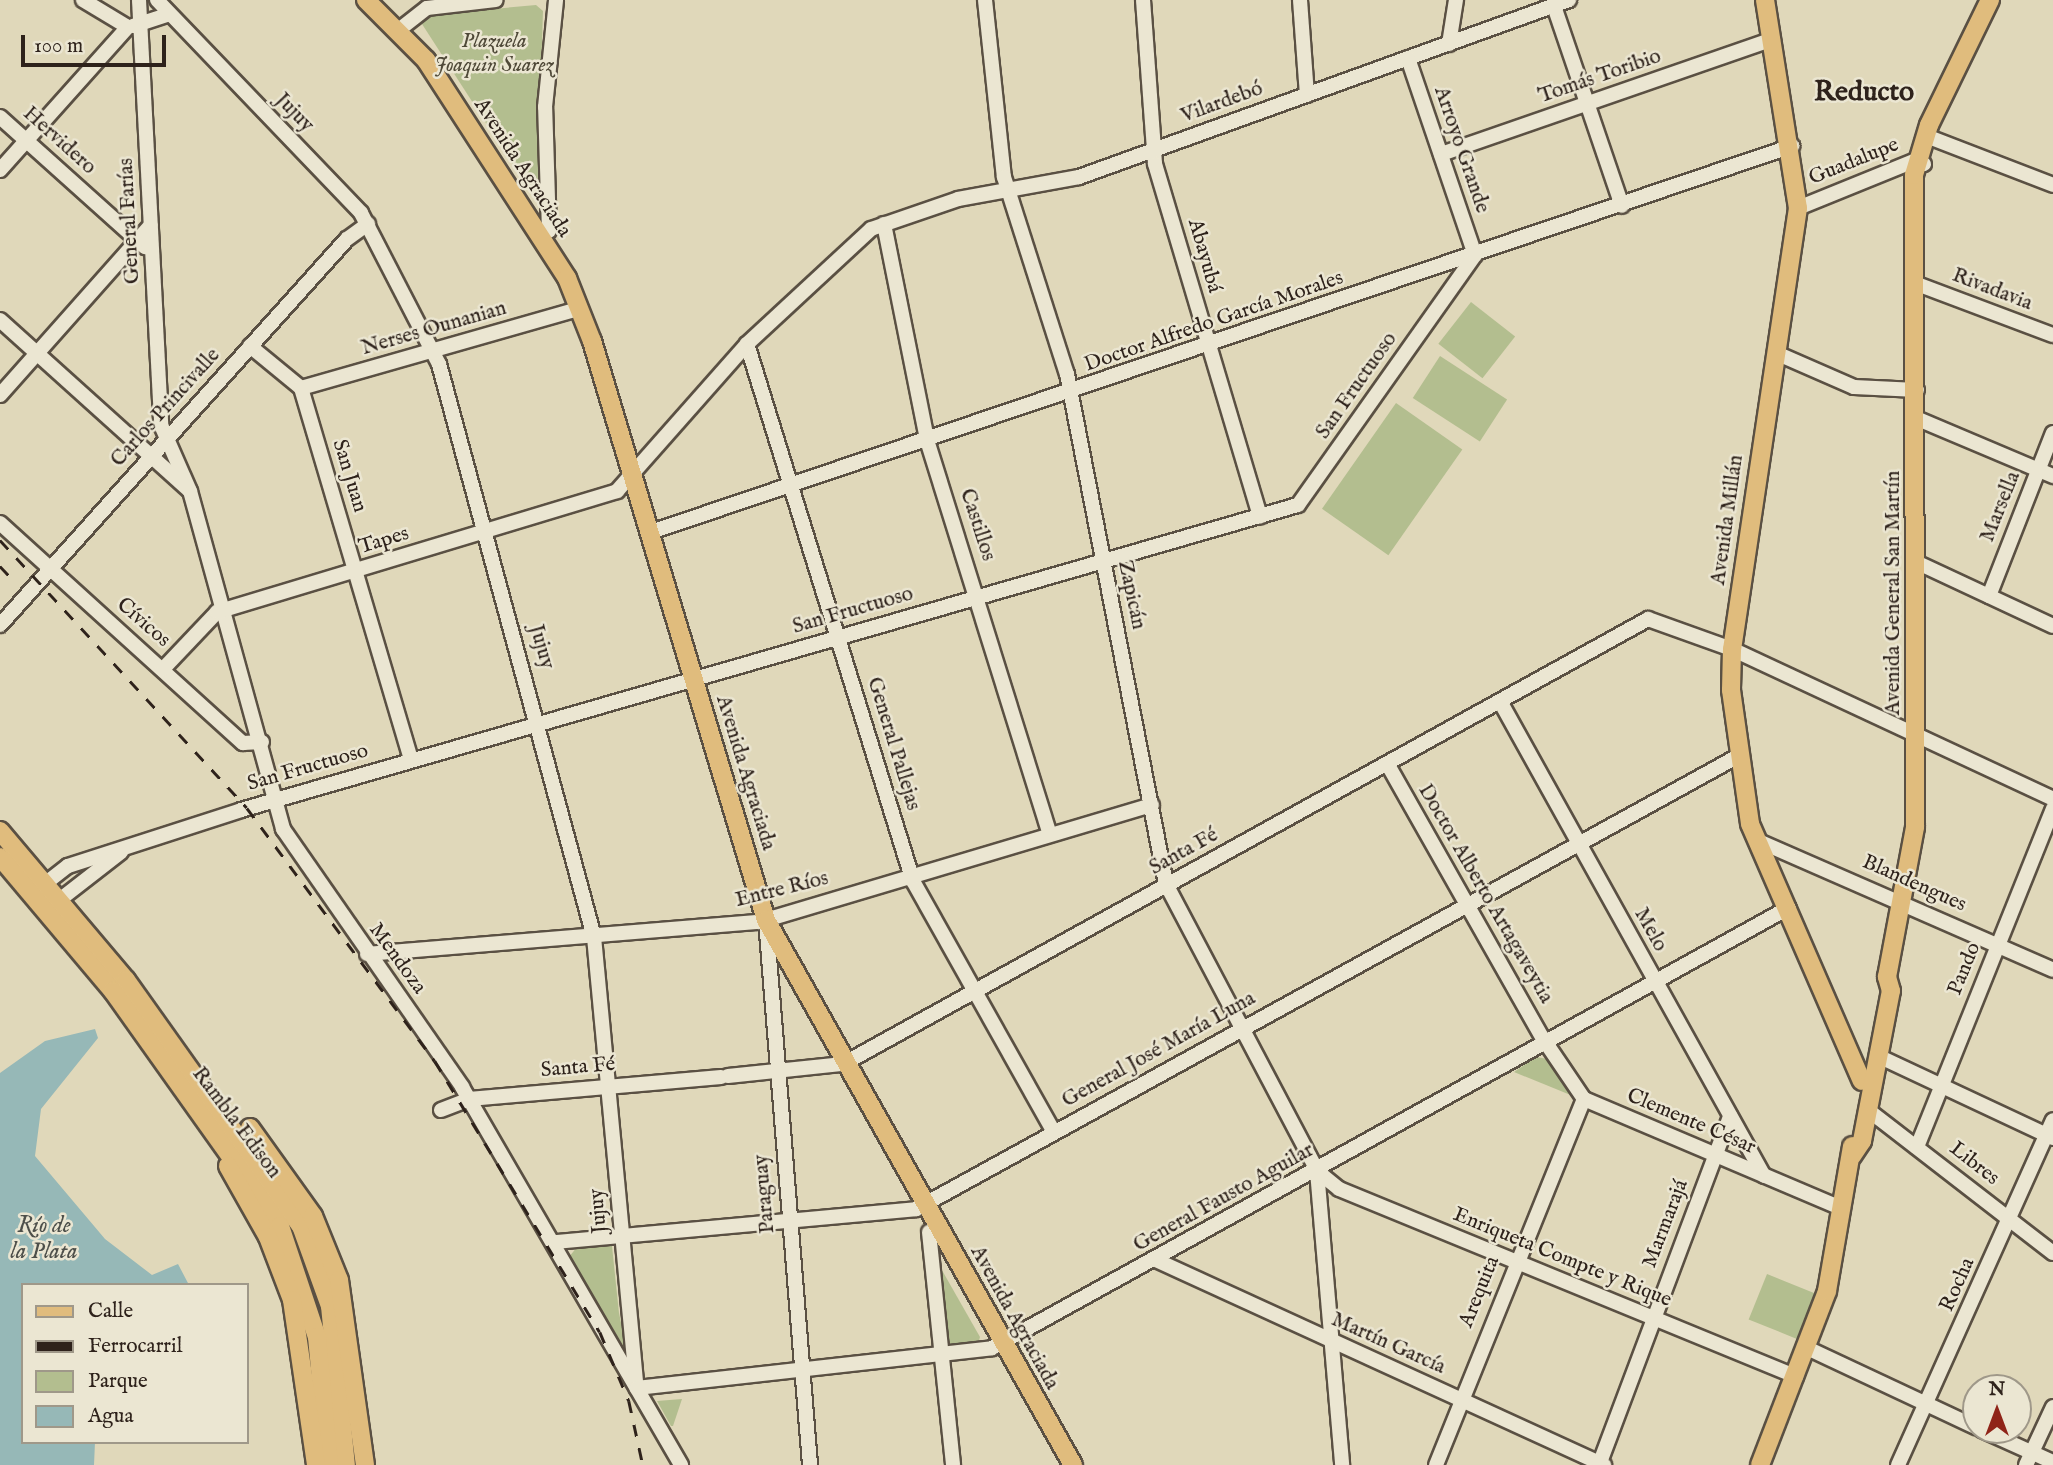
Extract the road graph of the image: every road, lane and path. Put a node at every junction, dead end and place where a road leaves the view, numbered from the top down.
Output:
1 (83, 0) edge
2 (139, 0) edge
3 (157, 0) edge
4 (366, 0) edge
5 (382, 0) edge
6 (496, 0) edge
7 (556, 0) edge
8 (985, 0) edge
9 (1143, 0) edge
10 (1300, 0) edge
11 (1456, 0) edge
12 (1569, 0) edge
13 (1765, 0) edge
14 (1990, 0) edge
15 (1554, 6) junction
16 (167, 15) junction
17 (135, 26) junction
18 (404, 26) junction
19 (1773, 39) junction
20 (1449, 44) junction
21 (1408, 58) junction
22 (1307, 95) junction
23 (1587, 103) junction
24 (0, 117) edge
25 (1937, 118) junction
26 (1934, 139) junction
27 (26, 140) junction
28 (1792, 146) junction
29 (1153, 150) junction
30 (1441, 154) junction
31 (1921, 162) junction
32 (0, 170) edge
33 (2053, 185) edge
34 (1009, 192) junction
35 (1622, 206) junction
36 (1798, 208) junction
37 (368, 223) junction
38 (884, 224) junction
39 (151, 225) junction
40 (549, 231) junction
41 (138, 240) junction
42 (152, 254) junction
43 (1475, 256) junction
44 (1917, 284) junction
45 (578, 309) junction
46 (0, 320) edge
47 (2053, 335) edge
48 (592, 341) junction
49 (747, 344) junction
50 (1209, 345) junction
51 (250, 346) junction
52 (434, 351) junction
53 (1776, 353) junction
54 (37, 354) junction
55 (301, 388) junction
56 (1917, 390) junction
57 (1068, 394) junction
58 (0, 396) edge
59 (1918, 419) junction
60 (2053, 433) edge
61 (165, 440) junction
62 (927, 440) junction
63 (150, 457) junction
64 (2039, 469) junction
65 (630, 474) junction
66 (2053, 476) edge
67 (792, 485) junction
68 (190, 491) junction
69 (1260, 517) junction
70 (0, 523) edge
71 (487, 531) junction
72 (648, 533) junction
73 (1102, 561) junction
74 (1916, 562) junction
75 (49, 569) junction
76 (356, 571) junction
77 (1989, 596) junction
78 (978, 597) junction
79 (225, 609) junction
80 (0, 625) edge
81 (2053, 626) edge
82 (839, 637) junction
83 (1732, 649) junction
84 (163, 669) junction
85 (692, 679) junction
86 (1501, 703) junction
87 (541, 723) junction
88 (1916, 735) junction
89 (262, 742) junction
90 (1740, 755) junction
91 (411, 760) junction
92 (1388, 765) junction
93 (276, 799) junction
94 (2053, 799) edge
95 (1152, 805) junction
96 (2053, 808) edge
97 (0, 831) edge
98 (1050, 834) junction
99 (1756, 840) junction
100 (1578, 844) junction
101 (127, 846) junction
102 (0, 857) edge
103 (912, 876) junction
104 (46, 880) junction
105 (1166, 884) junction
106 (33, 894) junction
107 (62, 898) junction
108 (1902, 901) junction
109 (1467, 905) junction
110 (1788, 908) junction
111 (766, 920) junction
112 (594, 937) junction
113 (1997, 944) junction
114 (366, 954) junction
115 (2053, 970) edge
116 (1654, 982) junction
117 (977, 991) junction
118 (1240, 1029) junction
119 (1843, 1030) junction
120 (1546, 1043) junction
121 (1873, 1059) junction
122 (842, 1064) junction
123 (776, 1072) junction
124 (1862, 1080) junction
125 (202, 1084) junction
126 (609, 1086) junction
127 (1941, 1086) junction
128 (470, 1099) junction
129 (1584, 1099) junction
130 (441, 1110) dead end
131 (1867, 1110) junction
132 (1730, 1116) junction
133 (2053, 1121) edge
134 (210, 1129) junction
135 (1054, 1132) junction
136 (2050, 1136) edge
137 (1917, 1147) junction
138 (1715, 1155) junction
139 (1852, 1156) junction
140 (1317, 1171) junction
141 (1764, 1177) junction
142 (1339, 1189) junction
143 (1319, 1199) junction
144 (919, 1202) junction
145 (1843, 1209) junction
146 (2011, 1219) junction
147 (789, 1221) junction
148 (929, 1232) junction
149 (623, 1236) junction
150 (556, 1242) junction
151 (2053, 1253) edge
152 (1156, 1260) junction
153 (1516, 1261) junction
154 (1653, 1318) junction
155 (1330, 1341) junction
156 (998, 1346) junction
157 (1807, 1348) junction
158 (942, 1357) junction
159 (802, 1370) junction
160 (1796, 1376) junction
161 (637, 1388) junction
162 (1458, 1399) junction
163 (1926, 1405) junction
164 (2053, 1407) edge
165 (1962, 1421) edge
166 (333, 1422) junction
167 (2005, 1444) edge
168 (2029, 1459) edge
169 (2053, 1462) edge
170 (1601, 1464) edge
171 (316, 1465) edge
172 (329, 1465) edge
173 (346, 1465) edge
174 (365, 1465) edge
175 (681, 1465) edge
176 (810, 1465) edge
177 (953, 1465) edge
178 (1059, 1465) edge
179 (1073, 1465) edge
180 (1342, 1465) edge
181 (1436, 1465) edge
182 (1760, 1465) edge
183 (1898, 1465) edge

1 - 17 street
2 - 17 street, General Farías
3 - 16 street, Jujuy
4 - 18 main road, Avenida Agraciada
5 - 18 main road, Avenida Agraciada
6 - 18 street
7 - 40 street
8 - 34 street, Zapicán
9 - 29 street, Abayubá
10 - 22 street
11 - 20 street
12 - 15 street, Vilardebó
13 - 19 main road, Avenida Millán
14 - 25 main road, Avenida General San Martín
15 - 20 street, Vilardebó
15 - 23 street
16 - 17 street
16 - 37 street, Jujuy
17 - 27 street
17 - 39 street, General Farías
18 - 40 main road, Avenida Agraciada
18 - 45 main road, Avenida Agraciada
19 - 23 street, Tomás Toribio
19 - 28 main road, Avenida Millán
20 - 21 street, Vilardebó
21 - 22 street, Vilardebó
21 - 30 street, Arroyo Grande
22 - 29 street, Vilardebó
23 - 30 street, Tomás Toribio
23 - 35 street
24 - 27 street, Hervidero
25 - 26 main road, Avenida General San Martín
25 - 31 main road, Avenida General San Martín
26 - 31 main road, Avenida General San Martín
26 - 33 street
27 - 32 street
27 - 41 street, Hervidero
28 - 35 street, Doctor Alfredo García Morales
28 - 36 main road, Avenida Millán
29 - 34 street, Vilardebó
29 - 50 street, Abayubá
30 - 43 street, Arroyo Grande
31 - 36 street, Guadalupe
31 - 44 main road, Avenida General San Martín
34 - 38 street, Vilardebó
34 - 57 street, Zapicán
35 - 43 street, Doctor Alfredo García Morales
36 - 53 main road, Avenida Millán
37 - 51 street, Carlos Princivalle
37 - 52 street, Jujuy
38 - 49 street, Vilardebó
38 - 62 street, Castillos
39 - 41 street
39 - 42 street, General Farías
40 - 48 main road, Avenida Agraciada
41 - 42 street, Hervidero
41 - 54 street
42 - 61 street, General Farías
43 - 50 street, Doctor Alfredo García Morales
43 - 69 street, San Fructuoso
44 - 47 street, Rivadavia
44 - 56 main road, Avenida General San Martín
45 - 48 main road, Avenida Agraciada
45 - 52 street, Nerses Ounanian
46 - 54 street
48 - 65 main road, Avenida Agraciada
49 - 65 street, Tapes
49 - 67 street, General Pallejas
50 - 57 street, Doctor Alfredo García Morales
50 - 69 street, Abayubá
51 - 55 street
51 - 61 street, Carlos Princivalle
52 - 55 street, Nerses Ounanian
52 - 71 street, Jujuy
53 - 56 street
53 - 83 main road, Avenida Millán
54 - 58 street
54 - 63 street
55 - 76 street, San Juan
56 - 59 main road, Avenida General San Martín
57 - 62 street, Doctor Alfredo García Morales
57 - 73 street, Zapicán
59 - 64 street
59 - 74 main road, Avenida General San Martín
60 - 64 street, Marsella
61 - 63 street, Carlos Princivalle
61 - 68 street, Mendoza
62 - 67 street, Doctor Alfredo García Morales
62 - 78 street, Castillos
63 - 68 street
63 - 75 street, Carlos Princivalle
64 - 66 street
64 - 77 street, Marsella
65 - 71 street, Tapes
65 - 72 main road, Avenida Agraciada
67 - 72 street, Doctor Alfredo García Morales
67 - 82 street, General Pallejas
68 - 79 street, Mendoza
69 - 73 street, San Fructuoso
70 - 75 street, Cívicos
71 - 76 street, Tapes
71 - 87 street, Jujuy
72 - 85 main road, Avenida Agraciada
73 - 78 street, San Fructuoso
73 - 95 street, Zapicán
74 - 77 street
74 - 88 main road, Avenida General San Martín
75 - 80 street, Carlos Princivalle
75 - 84 street, Cívicos
76 - 79 street, Tapes
76 - 91 street, San Juan
77 - 81 street
78 - 82 street, San Fructuoso
78 - 98 street, Castillos
79 - 84 street, Tapes
79 - 89 street, Mendoza
82 - 85 street, San Fructuoso
82 - 103 street, General Pallejas
83 - 86 street, Santa Fé
83 - 88 street
83 - 90 main road, Avenida Millán
84 - 89 street, Cívicos
85 - 87 street, San Fructuoso
85 - 111 main road, Avenida Agraciada
86 - 92 street, Santa Fé
86 - 100 street, Melo
87 - 91 street, San Fructuoso
87 - 112 street, Jujuy
88 - 94 street
88 - 108 main road, Avenida General San Martín
89 - 93 street, Mendoza
90 - 99 main road, Avenida Millán
90 - 100 street, General José María Luna
91 - 93 street, San Fructuoso
92 - 105 street, Santa Fé
92 - 109 street, Doctor Alberto Artagaveytia
93 - 101 street, San Fructuoso
93 - 114 street, Mendoza
95 - 98 street, Entre Ríos
95 - 105 street, Zapicán
96 - 113 street, Pando
97 - 104 main road, Rambla Edison
98 - 103 street, Entre Ríos
99 - 108 street, Blandengues
99 - 110 main road, Avenida Millán
100 - 109 street, General José María Luna
100 - 116 street, Melo
101 - 104 street, San Fructuoso
101 - 107 street, San Fructuoso
102 - 106 main road, Rambla Edison
103 - 111 street, Entre Ríos
103 - 117 street, General Pallejas
104 - 106 street, San Fructuoso
104 - 107 main road, Rambla Edison
105 - 117 street, Santa Fé
105 - 118 street, Zapicán
106 - 134 main road, Rambla Edison
107 - 125 main road, Rambla Edison
108 - 113 street, Blandengues
108 - 121 main road, Avenida General San Martín
109 - 118 street, General José María Luna
109 - 120 street, Doctor Alberto Artagaveytia
110 - 116 street, General Fausto Aguilar
110 - 119 main road, Avenida Millán
111 - 112 street, Entre Ríos
111 - 122 main road, Avenida Agraciada
111 - 123 street, Paraguay
112 - 114 street, Entre Ríos
112 - 126 street, Jujuy
113 - 115 street, Blandengues
113 - 127 street, Pando
114 - 128 street, Mendoza
116 - 120 street, General Fausto Aguilar
116 - 132 street, Melo
117 - 122 street, Santa Fé
117 - 135 street, General Pallejas
118 - 135 street, General José María Luna
118 - 140 street, Zapicán
119 - 121 main road, Avenida Millán
119 - 124 main road, Avenida Millán
120 - 129 street
120 - 140 street, General Fausto Aguilar
121 - 124 main road, Avenida General San Martín
121 - 127 street
121 - 131 main road, Avenida General San Martín
122 - 123 street, Santa Fé
122 - 144 main road, Avenida Agraciada
123 - 126 street, Santa Fé
123 - 147 street, Paraguay
124 - 139 main road, Avenida General San Martín
125 - 166 main road, Rambla Edison
125 - 174 main road
126 - 128 street, Santa Fé
126 - 149 street, Jujuy
127 - 136 street
127 - 137 street, Pando
128 - 130 street, Santa Fé
128 - 150 street, Mendoza
129 - 138 street, Clemente César
129 - 153 street, Arequita
131 - 137 street, Libres
131 - 139 main road, Avenida General San Martín
132 - 138 street, Marmarajá
132 - 141 street, Melo
133 - 136 street, Rocha
134 - 166 main road, Rambla Edison
134 - 171 main road
135 - 144 street, General José María Luna
136 - 146 street, Rocha
137 - 146 street, Libres
138 - 141 street, Clemente César
138 - 154 street, Marmarajá
139 - 145 main road, Avenida General San Martín
140 - 142 street, Enriqueta Compte y Rique
140 - 143 street
140 - 152 street, General Fausto Aguilar
141 - 145 street, Clemente César
142 - 143 street
142 - 153 street, Enriqueta Compte y Rique
143 - 155 street
144 - 147 street, General José María Luna
144 - 148 main road, Avenida Agraciada
144 - 156 main road, Avenida Agraciada
145 - 157 main road, Avenida General San Martín
146 - 151 street, Libres
146 - 163 street, Rocha
147 - 149 street, General José María Luna
147 - 159 street, Paraguay
148 - 156 main road, Avenida Agraciada
148 - 158 street
149 - 150 street, General José María Luna
149 - 161 street, Jujuy
150 - 161 street, Mendoza
152 - 155 street, Martín García
152 - 156 street, General Fausto Aguilar
153 - 154 street, Enriqueta Compte y Rique
153 - 162 street, Arequita
154 - 160 street, Enriqueta Compte y Rique
154 - 170 street, Marmarajá
155 - 162 street, Martín García
155 - 180 street
156 - 158 street, General Fausto Aguilar
156 - 178 main road, Avenida Agraciada
156 - 179 main road, Avenida Agraciada
157 - 160 main road, Avenida General San Martín
157 - 163 street
158 - 159 street, General Fausto Aguilar
158 - 177 street
159 - 161 street, General Fausto Aguilar
159 - 176 street, Paraguay
160 - 182 main road, Avenida General San Martín
161 - 175 street, Mendoza
162 - 170 street, Martín García
162 - 181 street, Arequita
163 - 165 street
163 - 183 street, Rocha
164 - 168 street
166 - 172 main road, Rambla Edison
166 - 173 main road, Rambla Edison
167 - 168 street
168 - 169 street

